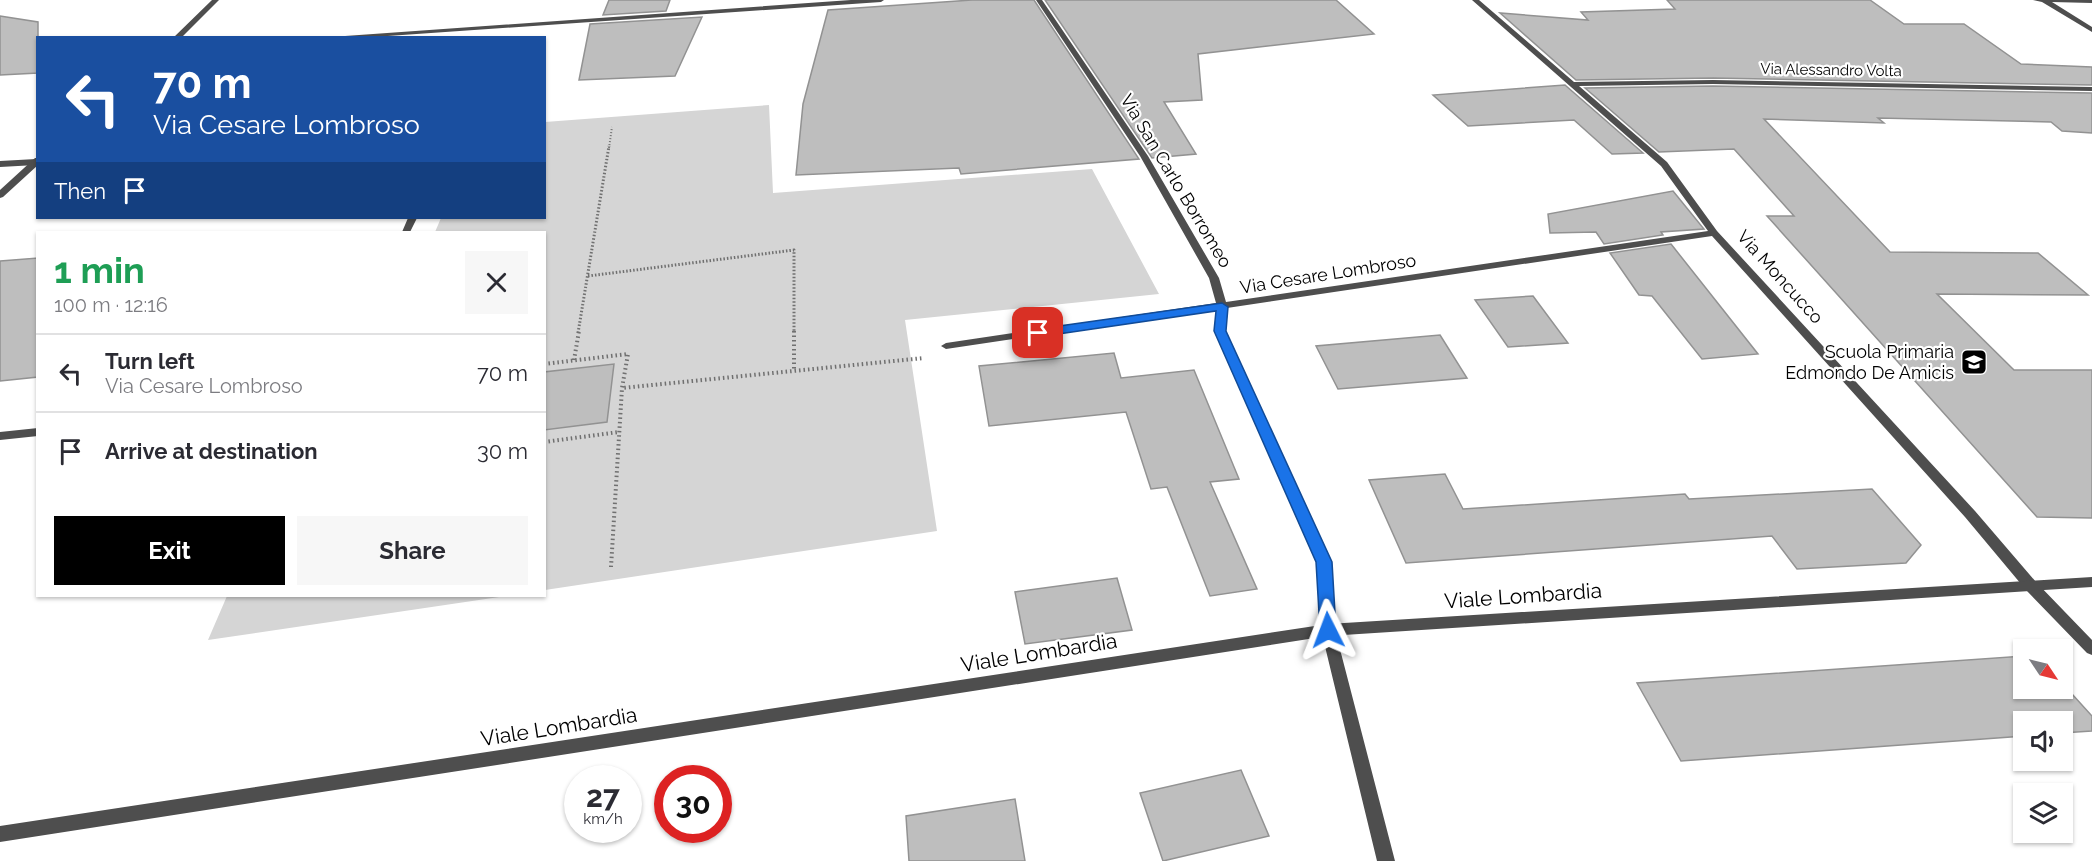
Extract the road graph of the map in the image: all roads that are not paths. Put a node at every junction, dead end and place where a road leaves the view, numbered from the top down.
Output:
1 (216, 0) edge
2 (881, 0) edge
3 (1039, 0) edge
4 (1475, 0) edge
5 (2036, 0) edge
6 (2044, 1) edge
7 (2092, 1) edge
8 (482, 26) junction
9 (2092, 30) edge
10 (178, 36) edge
11 (347, 36) edge
12 (479, 36) edge
13 (1570, 84) junction
14 (2092, 89) edge
15 (36, 161) edge
16 (36, 162) edge
17 (0, 164) edge
18 (0, 195) edge
19 (1714, 233) junction
20 (1222, 307) junction
21 (946, 346) road end
22 (36, 432) edge
23 (0, 436) edge
24 (2092, 582) edge
25 (2031, 586) junction
26 (1328, 630) junction
27 (2092, 649) edge
28 (0, 834) edge
29 (1386, 861) edge

1 - 10 street
2 - 8 street
3 - 20 street, Via San Carlo Borromeo
4 - 13 street, Via Moncucco
5 - 6 street
6 - 7 street
6 - 9 street
8 - 11 street
8 - 12 street
13 - 14 street, Via Alessandro Volta
13 - 19 street, Via Moncucco
15 - 17 street
16 - 18 street
19 - 20 street, Via Cesare Lombroso
19 - 25 street, Via Moncucco
20 - 21 street, Via Cesare Lombroso
20 - 26 street, Via San Carlo Borromeo
22 - 23 street
24 - 25 street, Viale Lombardia
25 - 26 street, Viale Lombardia
25 - 27 street, Via Moncucco
26 - 28 street, Viale Lombardia
26 - 29 street, Via San Carlo Borromeo

